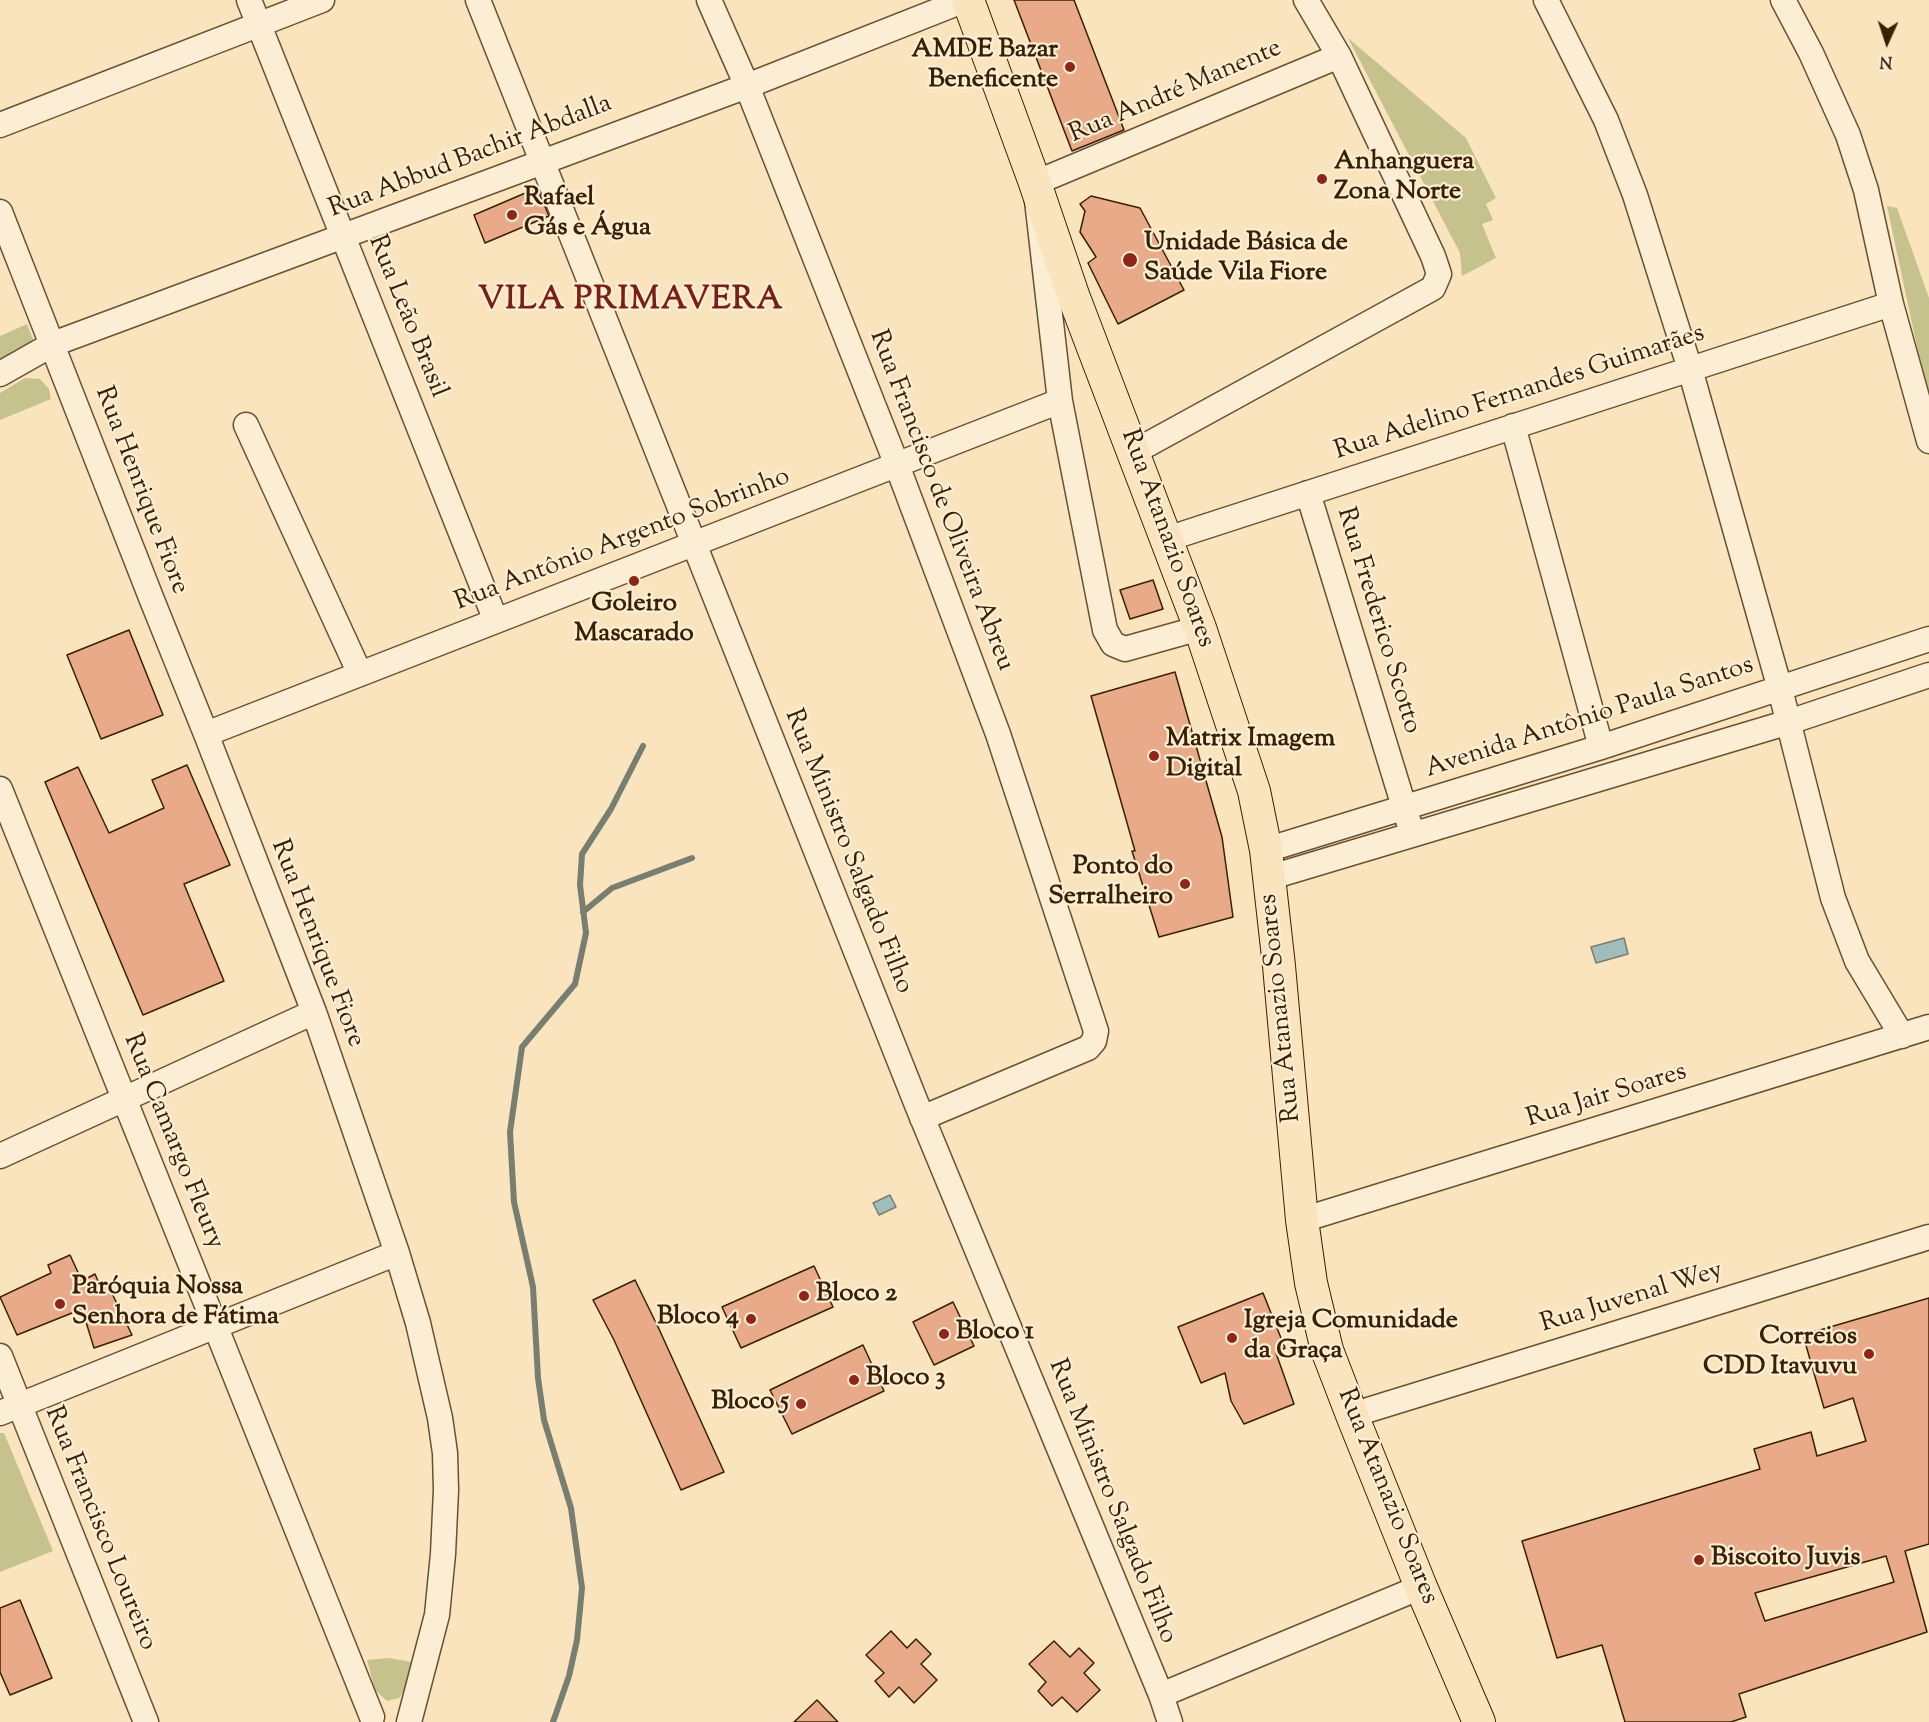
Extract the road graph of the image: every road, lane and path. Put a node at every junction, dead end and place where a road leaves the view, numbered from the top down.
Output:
1 (249, 0) edge
2 (322, 0) edge
3 (478, 0) edge
4 (709, 0) edge
5 (966, 0) edge
6 (1306, 0) edge
7 (1545, 0) edge
8 (1783, 0) edge
9 (259, 25) junction
10 (1339, 56) junction
11 (747, 86) junction
12 (0, 125) edge
13 (543, 162) junction
14 (1035, 183) junction
15 (0, 212) edge
16 (343, 237) junction
17 (1060, 299) junction
18 (1891, 304) junction
19 (53, 344) junction
20 (1690, 369) junction
21 (0, 374) edge
22 (1060, 401) junction
23 (246, 425) dead end
24 (1513, 426) junction
25 (1929, 441) edge
26 (1134, 452) junction
27 (897, 465) junction
28 (1308, 493) junction
29 (1167, 539) junction
30 (694, 544) junction
31 (496, 621) junction
32 (1200, 628) junction
33 (1929, 639) edge
34 (360, 674) junction
35 (1929, 675) edge
36 (1780, 689) junction
37 (1789, 722) junction
38 (206, 734) junction
39 (1601, 747) junction
40 (0, 789) edge
41 (1404, 808) junction
42 (1413, 834) junction
43 (1267, 864) junction
44 (314, 1012) junction
45 (1929, 1027) edge
46 (1902, 1036) junction
47 (124, 1099) junction
48 (922, 1118) junction
49 (0, 1156) edge
50 (1302, 1220) junction
51 (1929, 1236) edge
52 (397, 1253) junction
53 (216, 1328) junction
54 (0, 1356) edge
55 (10, 1409) edge
56 (1352, 1415) junction
57 (1421, 1587) junction
58 (1161, 1695) junction
59 (373, 1720) edge
60 (146, 1722) edge
61 (409, 1722) edge
62 (1170, 1722) edge
63 (1479, 1722) edge

1 - 9 street, Rua Leão Brasil
2 - 9 street
3 - 13 street, Rua Ministro Salgado Filho
4 - 11 street, Rua Francisco de Oliveira Abreu
5 - 11 street, Rua Abbud Bachir Abdalla
5 - 14 main road, Rua Atanazio Soares
6 - 10 street
7 - 20 street
8 - 18 street
9 - 12 street
9 - 16 street, Rua Leão Brasil
10 - 14 street, Rua André Manente
10 - 26 street
11 - 13 street, Rua Abbud Bachir Abdalla
11 - 27 street, Rua Francisco de Oliveira Abreu
13 - 16 street, Rua Abbud Bachir Abdalla
13 - 30 street, Rua Ministro Salgado Filho
14 - 17 main road, Rua Atanazio Soares
15 - 19 street, Rua Henrique Fiore
16 - 19 street, Rua Abbud Bachir Abdalla
16 - 31 street, Rua Leão Brasil
17 - 22 street
17 - 26 main road, Rua Atanazio Soares
18 - 20 street, Rua Adelino Fernandes Guimarães
18 - 25 street
19 - 21 street, Rua Abbud Bachir Abdalla
19 - 38 street, Rua Henrique Fiore
20 - 24 street, Rua Adelino Fernandes Guimarães
20 - 36 street
22 - 27 street, Rua Antônio Argento Sobrinho
22 - 32 street
23 - 34 street
24 - 28 street, Rua Adelino Fernandes Guimarães
24 - 39 street
26 - 29 main road, Rua Atanazio Soares
27 - 30 street, Rua Antônio Argento Sobrinho
27 - 48 street, Rua Francisco de Oliveira Abreu
28 - 29 street, Rua Adelino Fernandes Guimarães
28 - 41 street, Rua Frederico Scotto
29 - 32 main road, Rua Atanazio Soares
30 - 31 street, Rua Antônio Argento Sobrinho
30 - 48 street, Rua Ministro Salgado Filho
31 - 34 street, Rua Antônio Argento Sobrinho
32 - 43 main road, Rua Atanazio Soares
33 - 36 street, Avenida Antônio Paula Santos
34 - 38 street, Rua Antônio Argento Sobrinho
35 - 37 street
36 - 37 street
36 - 39 street, Avenida Antônio Paula Santos
37 - 42 street
37 - 46 street
38 - 44 street, Rua Henrique Fiore
39 - 41 street, Avenida Antônio Paula Santos
40 - 47 street, Rua Camargo Fleury
41 - 42 street, Rua Frederico Scotto
41 - 43 street, Avenida Antônio Paula Santos
42 - 43 street
43 - 50 main road, Rua Atanazio Soares
44 - 47 street
44 - 52 street, Rua Henrique Fiore
45 - 46 street, Rua Jair Soares
46 - 50 street, Rua Jair Soares
47 - 49 street
47 - 53 street, Rua Camargo Fleury
48 - 58 street, Rua Ministro Salgado Filho
50 - 56 main road, Rua Atanazio Soares
51 - 56 street, Rua Juvenal Wey
52 - 53 street
52 - 61 street, Rua Henrique Fiore
53 - 55 street
53 - 59 street, Rua Camargo Fleury
54 - 55 street, Rua Francisco Loureiro
55 - 60 street, Rua Francisco Loureiro
56 - 57 main road, Rua Atanazio Soares
57 - 58 street
57 - 63 main road, Rua Atanazio Soares
58 - 62 street, Rua Ministro Salgado Filho

